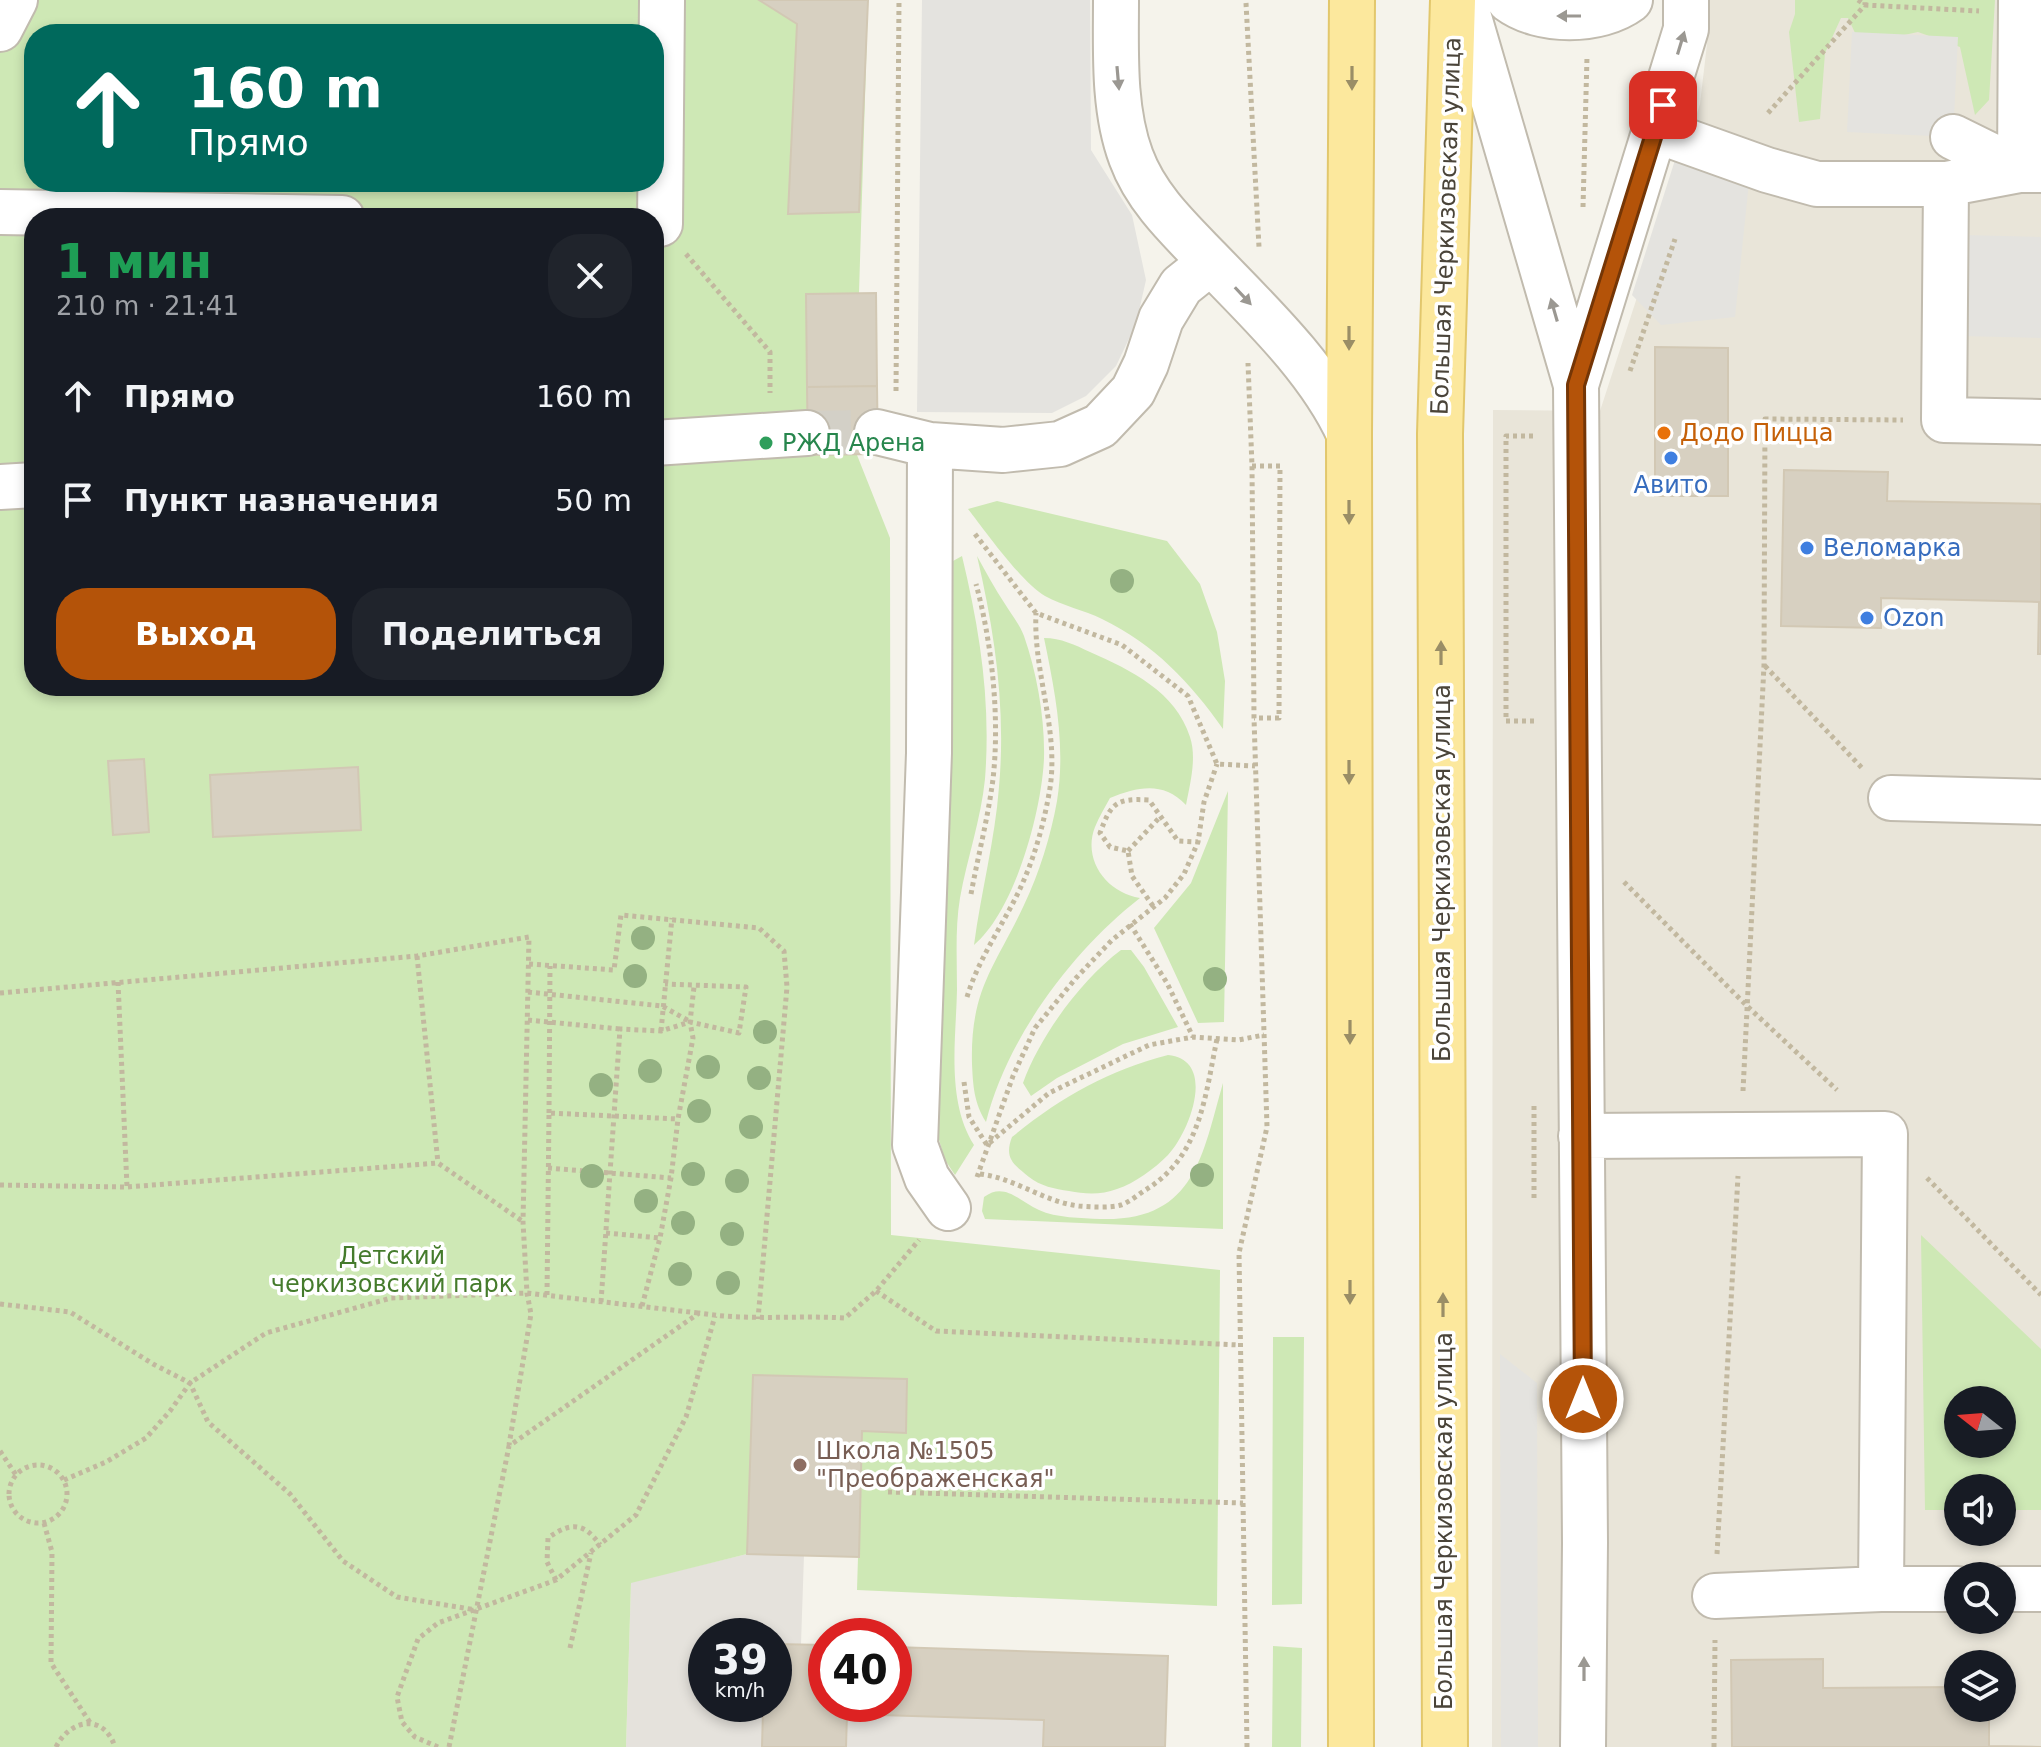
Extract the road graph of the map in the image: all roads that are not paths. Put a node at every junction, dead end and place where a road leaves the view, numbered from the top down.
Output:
1 (15, 0) edge
2 (662, 0) edge
3 (1116, 0) edge
4 (1352, 0) edge
5 (1453, 0) edge
6 (1464, 0) edge
7 (1509, 0) edge
8 (1630, 0) edge
9 (1686, 0) edge
10 (2021, 6) edge
11 (661, 24) edge
12 (0, 29) edge
13 (1655, 130) junction
14 (1953, 137) dead end
15 (2030, 170) edge
16 (1946, 184) junction
17 (0, 212) edge
18 (24, 213) edge
19 (1211, 262) junction
20 (1576, 385) junction
21 (2041, 422) edge
22 (789, 434) tunnel mouth
23 (1349, 434) junction
24 (664, 442) edge
25 (24, 486) edge
26 (0, 487) edge
27 (1891, 798) road end
28 (2041, 802) edge
29 (1581, 1136) junction
30 (948, 1208) road end
31 (1881, 1589) junction
32 (1944, 1589) edge
33 (2016, 1589) edge
34 (2041, 1589) edge
35 (1715, 1596) road end
36 (1351, 1747) edge
37 (1445, 1747) edge
38 (1583, 1747) edge

1 - 12 street
2 - 11 street
3 -> 19 street
4 -> 23 main road
37 -> 5 main road, Большая Черкизовская улица
20 -> 6 street
8 -> 7 street
13 -> 9 street
10 - 15 street
13 - 16 street
13 - 20 street
14 - 15 street
15 - 16 street
16 - 21 street
17 - 18 street
19 -> 23 street
19 - 30 street
20 - 29 street
22 - 24 street
23 -> 36 main road
25 - 26 street
27 - 28 street
29 - 31 street
38 -> 29 street
31 - 32 street
31 - 35 street
33 - 34 street

